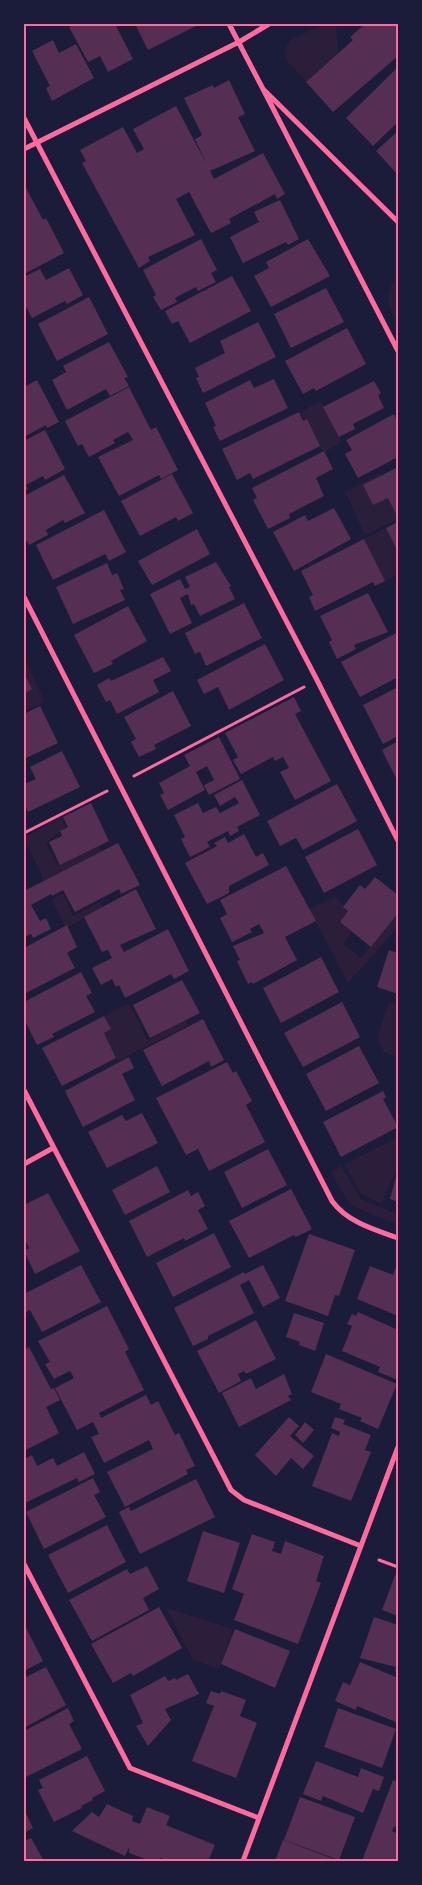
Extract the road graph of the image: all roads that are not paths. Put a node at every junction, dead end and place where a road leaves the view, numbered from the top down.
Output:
1 (229, 24) edge
2 (269, 24) edge
3 (239, 42) junction
4 (263, 89) junction
5 (24, 118) edge
6 (36, 143) junction
7 (24, 149) edge
8 (398, 222) edge
9 (398, 351) edge
10 (24, 597) edge
11 (398, 841) edge
12 (24, 1090) edge
13 (53, 1148) junction
14 (24, 1164) edge
15 (398, 1238) edge
16 (398, 1446) edge
17 (360, 1546) junction
18 (24, 1564) edge
19 (259, 1818) junction
20 (243, 1861) edge

1 - 3 street
2 - 3 street
3 - 4 street
3 - 6 street
4 - 8 street
4 - 9 street
5 - 6 street
6 - 7 street
6 - 11 street
10 - 15 street
12 - 13 street
13 - 14 street
13 - 17 street
16 - 17 street
17 - 19 street
18 - 19 street
19 - 20 street

